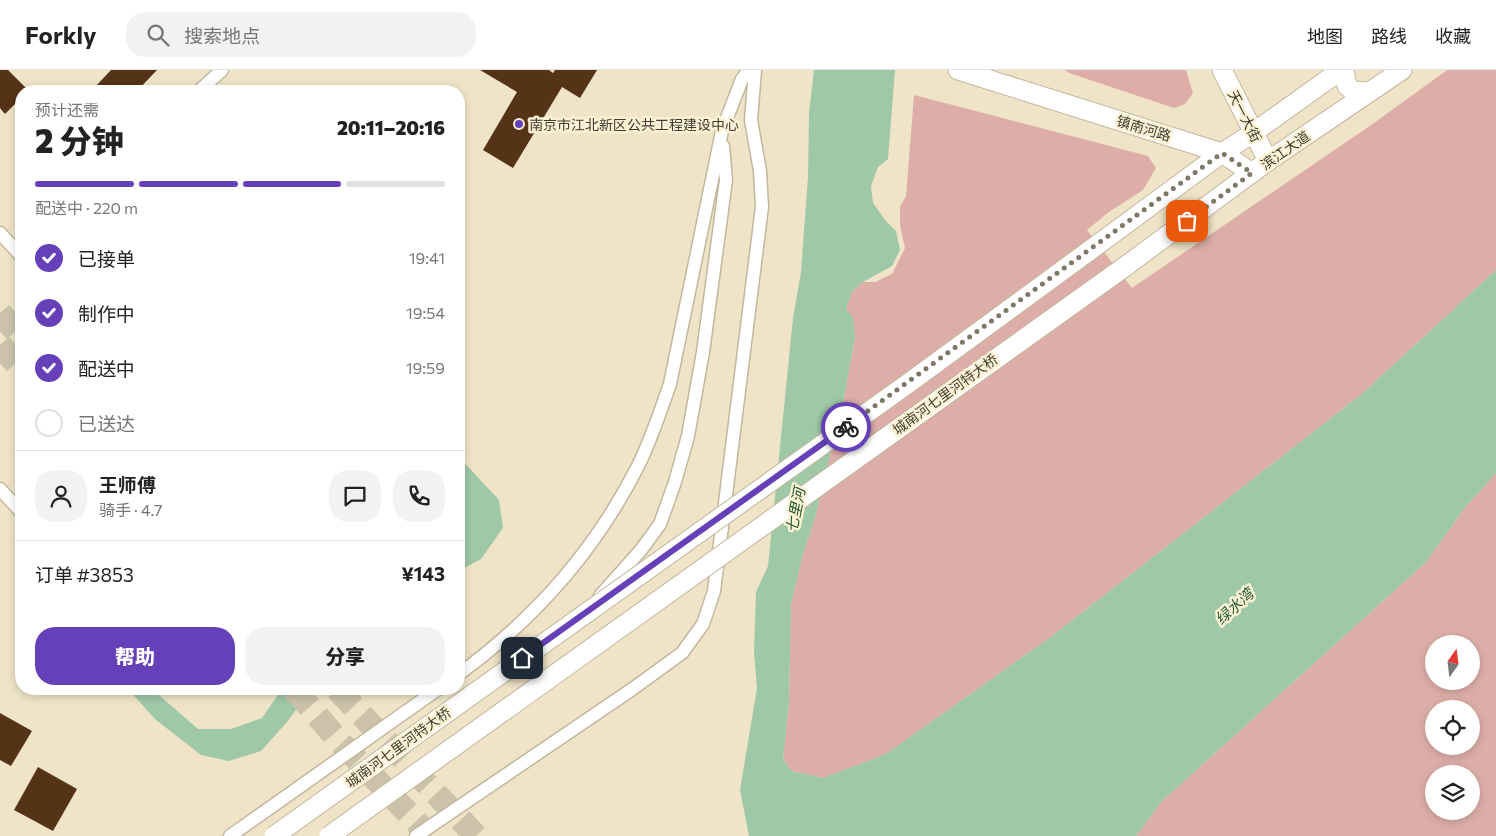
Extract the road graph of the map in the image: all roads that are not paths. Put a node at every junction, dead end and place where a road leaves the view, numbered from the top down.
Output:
1 (222, 70) edge
2 (749, 70) edge
3 (755, 70) edge
4 (958, 70) edge
5 (1222, 70) edge
6 (1343, 70) edge
7 (1402, 70) edge
8 (206, 85) edge
9 (1369, 92) junction
10 (722, 131) junction
11 (1253, 133) junction
12 (1222, 153) junction
13 (1268, 161) junction
14 (1252, 173) junction
15 (0, 233) edge
16 (15, 249) edge
17 (1123, 268) joint
18 (0, 489) edge
19 (15, 505) edge
20 (584, 614) junction
21 (465, 669) edge
22 (430, 695) edge
23 (230, 836) edge
24 (274, 836) edge
25 (329, 836) edge
26 (416, 836) edge

1 - 8 street
2 - 10 street
3 - 26 street
4 - 12 main road, 镇南河路
5 - 11 main road, 天一大街
6 - 9 main road
6 - 11 main road
7 - 9 main road, 滨江大道
9 - 13 main road, 滨江大道
10 - 20 street, bridge
10 - 21 street
11 - 12 main road
11 - 13 main road, 天一大街
12 - 14 main road, 镇南河路
12 - 20 main road, 城南河七里河特大桥, bridge
13 - 14 main road, 滨江大道
14 - 17 main road, 滨江大道
15 - 16 street
17 - 25 main road, 城南河七里河特大桥, bridge
18 - 19 street
20 - 24 main road, 城南河七里河特大桥, bridge
22 - 23 street

